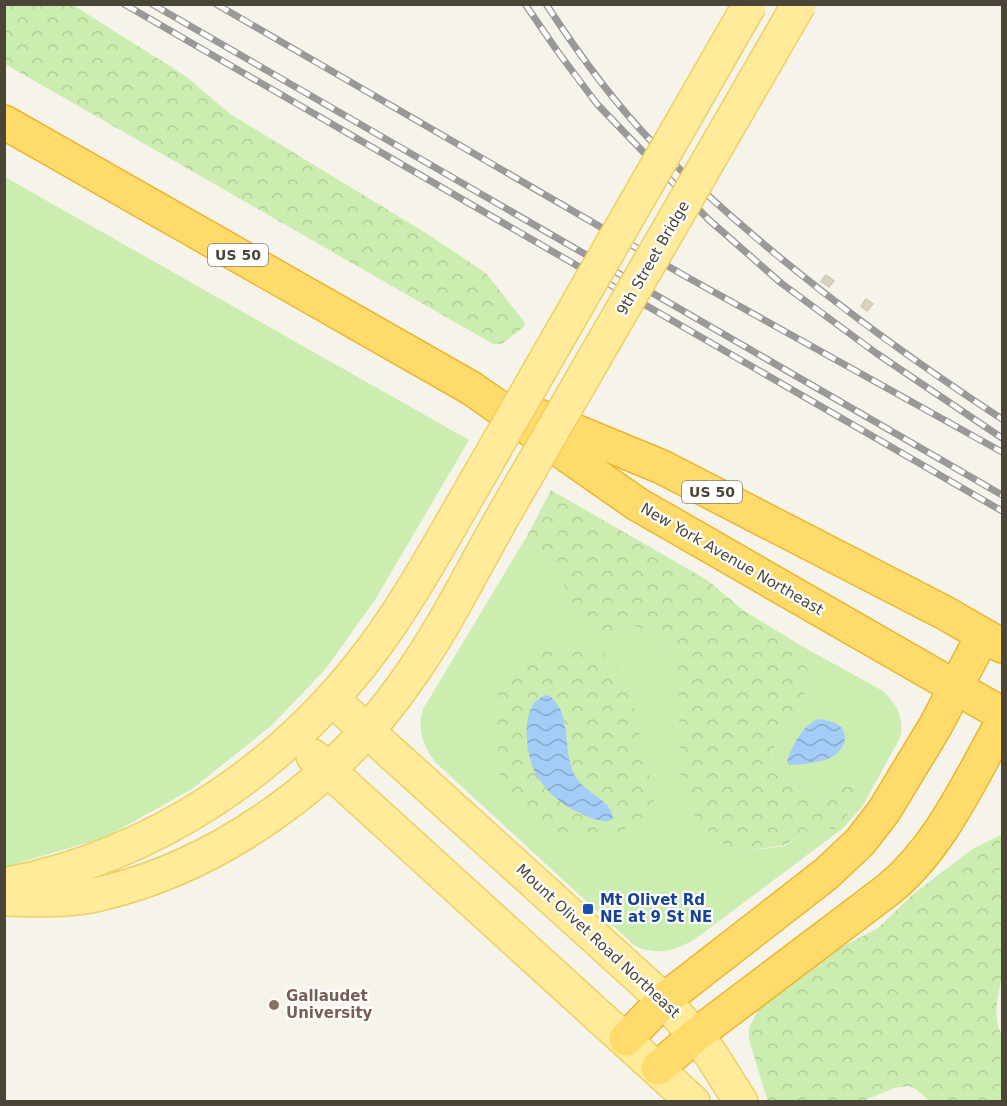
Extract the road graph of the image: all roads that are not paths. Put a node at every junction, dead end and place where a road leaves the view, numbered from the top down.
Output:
1 (750, 4) edge
2 (799, 4) edge
3 (4, 122) edge
4 (471, 388) junction
5 (993, 641) edge
6 (956, 688) junction
7 (332, 699) junction
8 (1002, 714) edge
9 (1002, 723) edge
10 (368, 731) junction
11 (294, 738) junction
12 (328, 770) junction
13 (4, 885) edge
14 (4, 899) edge
15 (664, 1000) junction
16 (696, 1035) junction
17 (626, 1039) junction
18 (658, 1068) junction
19 (693, 1101) edge
20 (741, 1101) edge

1 - 7 main road, bridge
2 - 10 main road, 9th Street Bridge, bridge
3 - 4 highway, New York Avenue Northeast / US 50
4 - 5 highway, New York Avenue Northeast / US 50
4 - 6 highway, New York Avenue Northeast / US 50
5 - 6 highway
6 - 8 highway, New York Avenue Northeast / US 50
6 - 15 highway
7 - 10 main road, Mount Olivet Road Northeast
7 - 11 main road
9 - 16 highway
10 - 12 main road, 9th Street Bridge
10 - 15 main road, Mount Olivet Road Northeast
11 - 12 main road
11 - 13 main road
12 - 14 main road, 9th Street Bridge
12 - 17 main road
15 - 16 main road, Mount Olivet Road Northeast
15 - 17 highway
16 - 18 highway
16 - 20 main road, Mount Olivet Road Northeast
17 - 18 main road
18 - 19 main road

